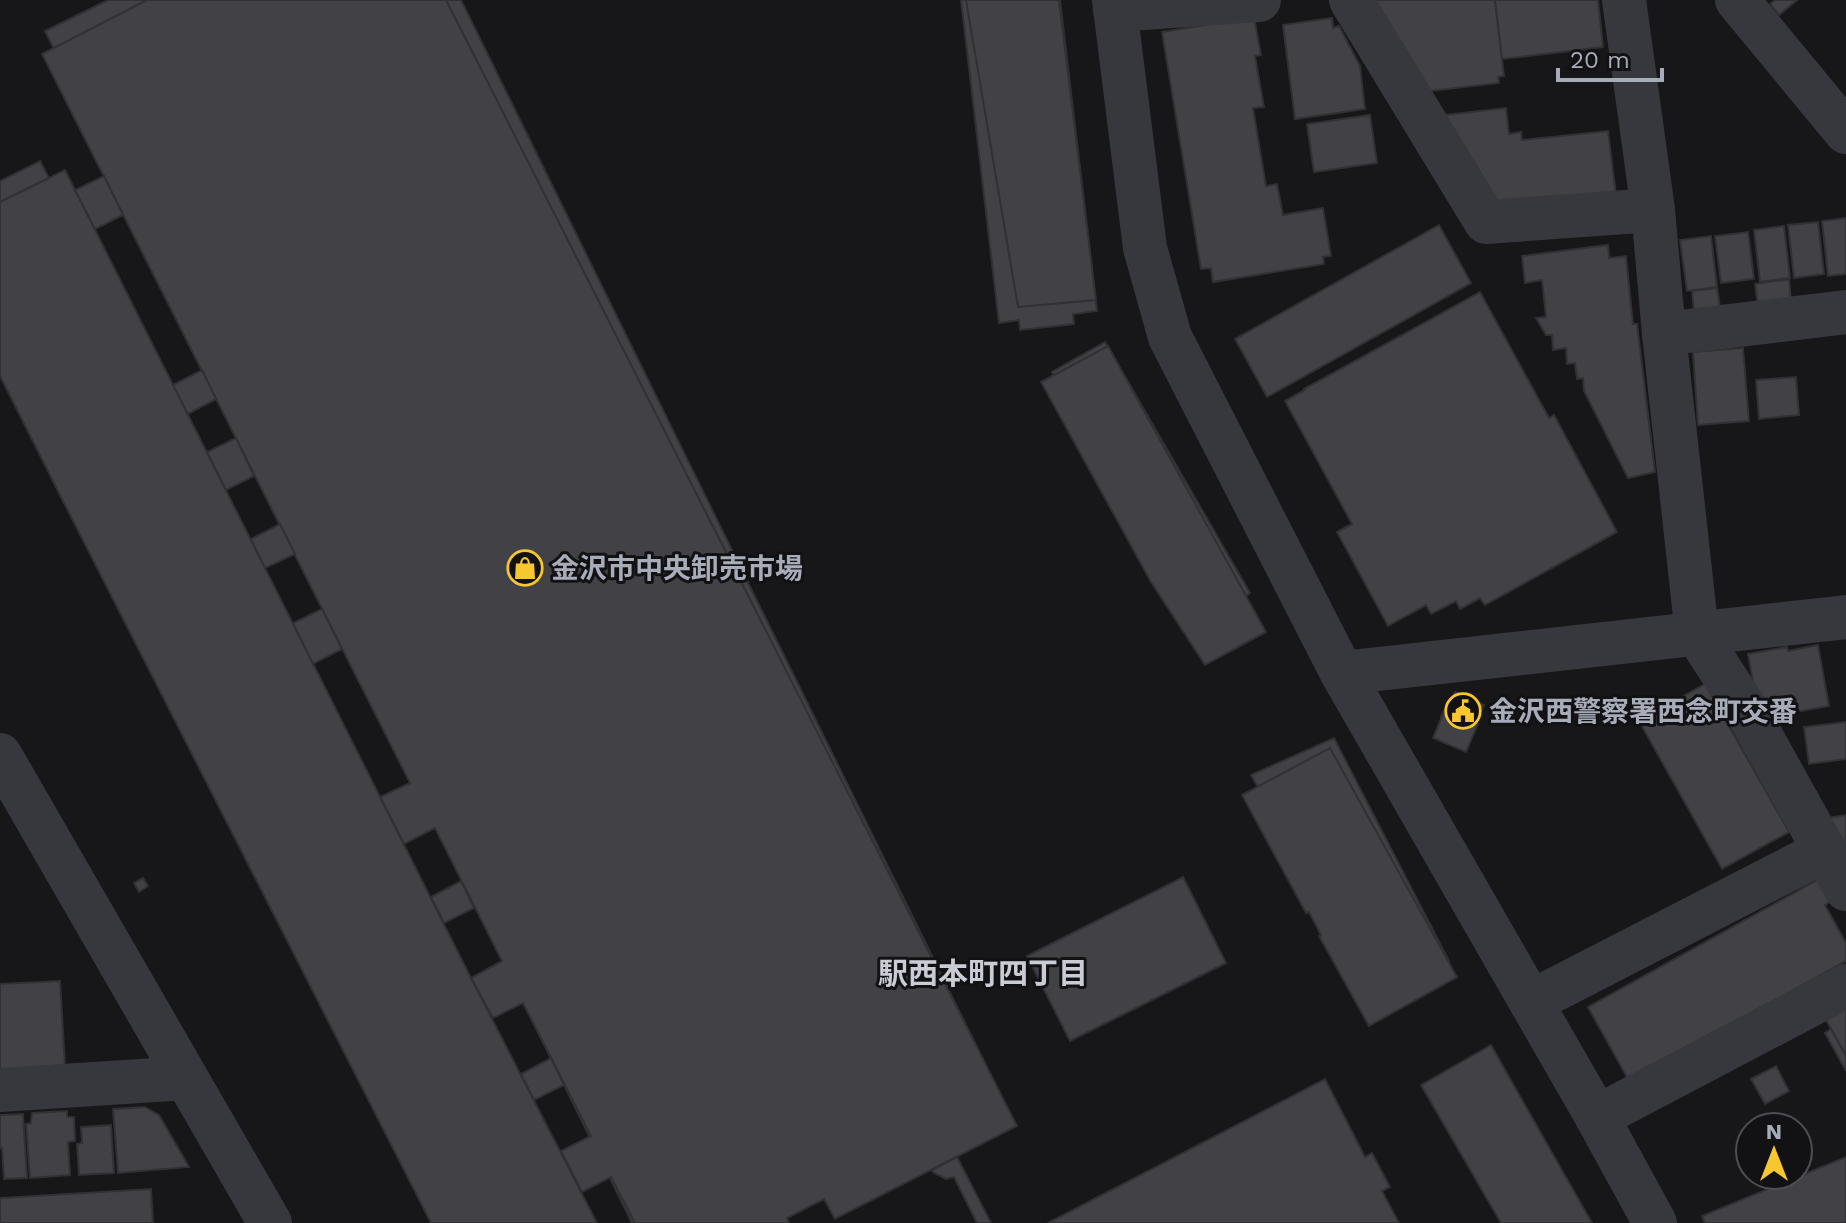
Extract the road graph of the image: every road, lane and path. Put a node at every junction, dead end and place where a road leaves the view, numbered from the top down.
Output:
1 (1259, 0) edge
2 (1351, 0) edge
3 (1624, 0) edge
4 (1737, 0) edge
5 (1114, 5) edge
6 (1846, 132) edge
7 (1653, 210) junction
8 (1846, 312) edge
9 (1664, 334) junction
10 (1846, 617) edge
11 (1697, 634) junction
12 (1342, 673) junction
13 (0, 755) edge
14 (1824, 851) junction
15 (1846, 889) edge
16 (1846, 986) edge
17 (1531, 1002) junction
18 (186, 1078) junction
19 (0, 1090) edge
20 (1597, 1117) junction
21 (270, 1223) edge
22 (1655, 1223) edge

1 - 5 street
2 - 7 street
3 - 7 street
4 - 6 street
5 - 12 street
7 - 9 street
8 - 9 street
9 - 11 street
10 - 11 street
11 - 12 street
11 - 14 street
12 - 17 street
13 - 18 street
14 - 15 street
14 - 17 street
16 - 20 street
17 - 20 street
18 - 19 street
18 - 21 street
20 - 22 street

